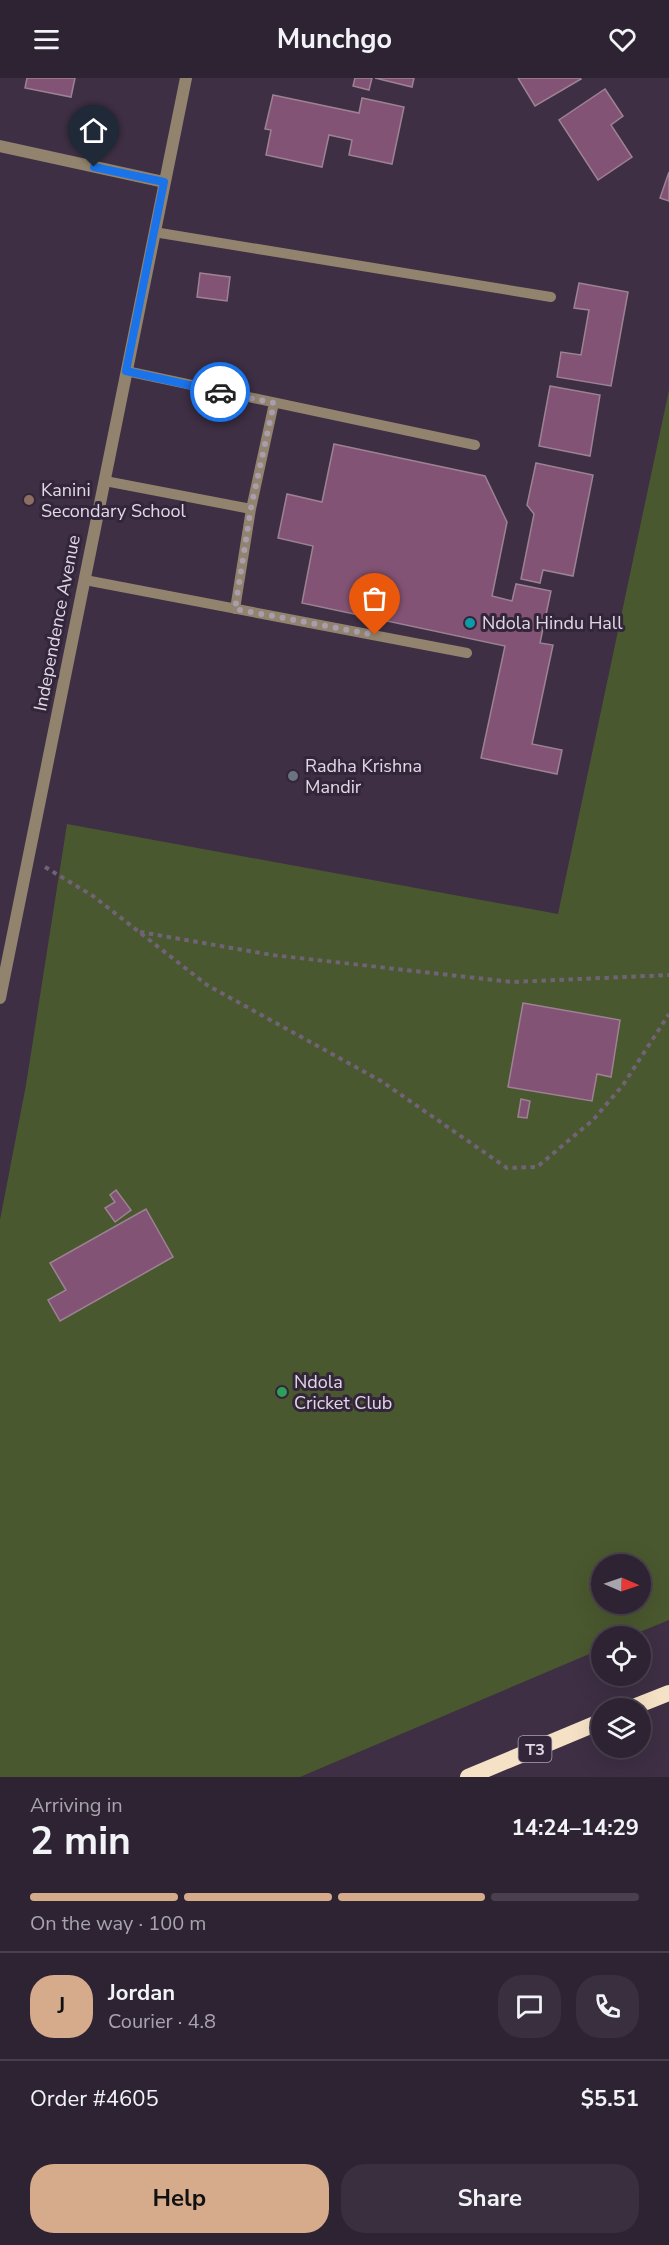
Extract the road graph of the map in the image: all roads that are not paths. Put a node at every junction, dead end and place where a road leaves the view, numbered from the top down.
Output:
1 (186, 78) edge
2 (0, 146) edge
3 (164, 182) junction
4 (154, 232) junction
5 (551, 297) dead end
6 (126, 371) junction
7 (274, 403) junction
8 (475, 445) dead end
9 (105, 481) junction
10 (251, 508) junction
11 (85, 580) junction
12 (235, 609) junction
13 (467, 653) dead end
14 (0, 998) edge
15 (669, 1693) edge
16 (651, 1700) edge
17 (591, 1726) edge
18 (468, 1777) edge

1 - 3 street, Independence Avenue
2 - 3 street
3 - 4 street, Independence Avenue
4 - 5 lane
4 - 6 street, Independence Avenue
6 - 7 lane
6 - 9 street, Independence Avenue
7 - 8 lane
7 - 10 lane
9 - 10 lane
9 - 11 street, Independence Avenue
10 - 12 lane
11 - 12 lane
11 - 14 street, Independence Avenue
12 - 13 lane
15 - 16 highway
17 - 18 highway, T3

